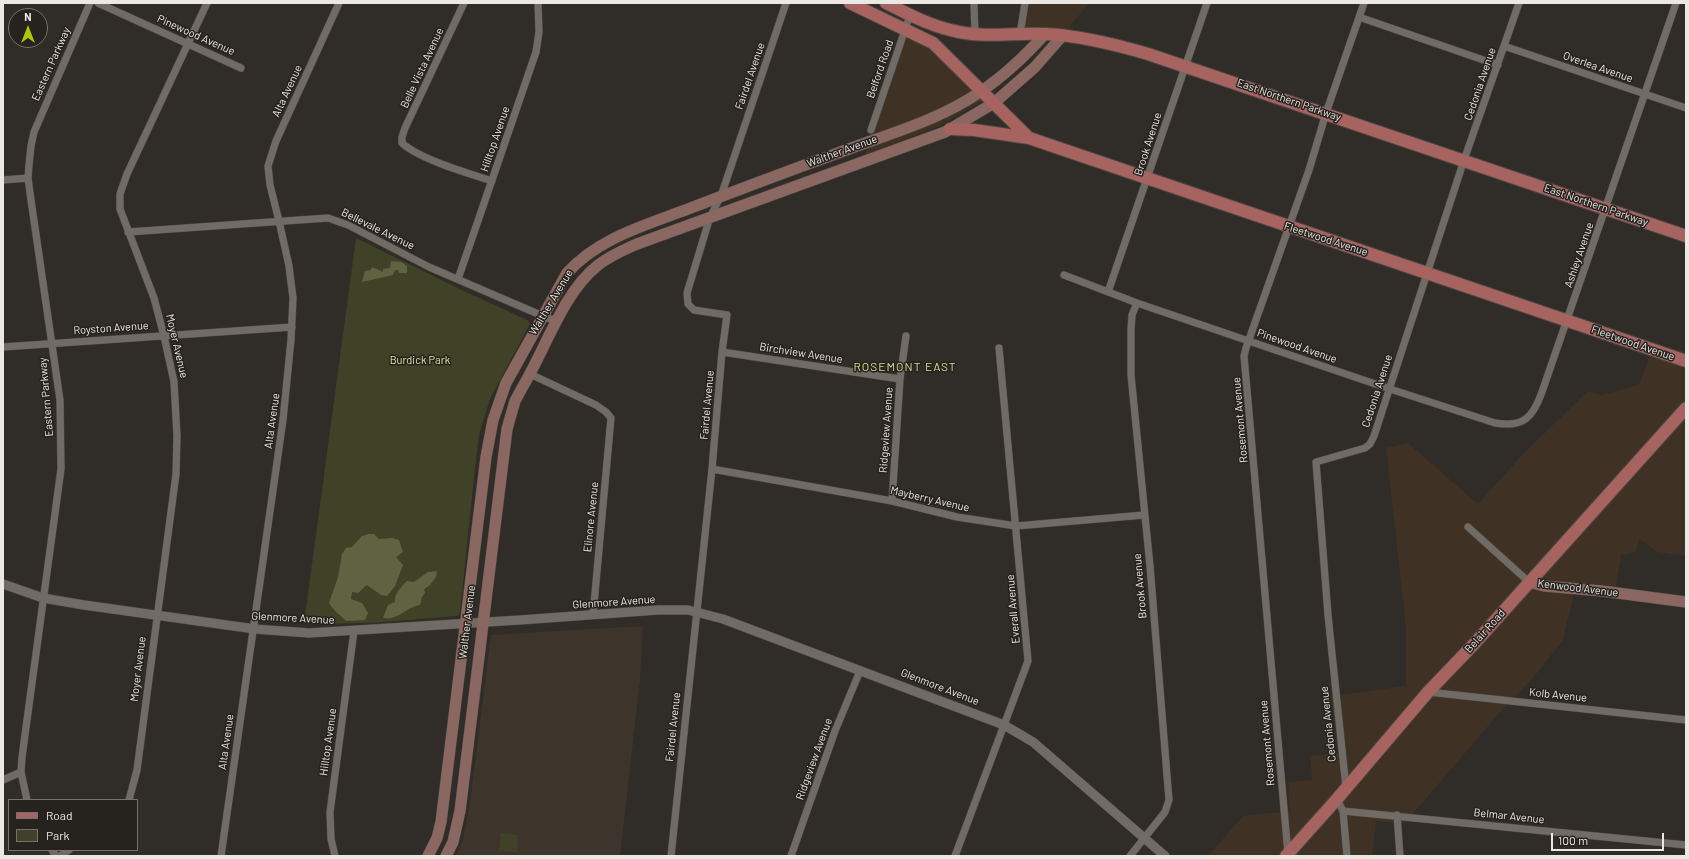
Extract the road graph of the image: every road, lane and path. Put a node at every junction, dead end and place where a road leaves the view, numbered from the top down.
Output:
1 (90, 3) edge
2 (98, 3) edge
3 (207, 3) edge
4 (339, 3) edge
5 (464, 3) edge
6 (538, 3) edge
7 (786, 3) edge
8 (850, 3) edge
9 (886, 3) edge
10 (974, 3) edge
11 (1025, 3) edge
12 (1207, 3) edge
13 (1364, 3) edge
14 (1519, 3) edge
15 (1676, 3) edge
16 (910, 15) junction
17 (1359, 17) junction
18 (905, 29) junction
19 (975, 34) junction
20 (1020, 34) junction
21 (1045, 34) junction
22 (1063, 35) junction
23 (187, 44) junction
24 (1504, 46) junction
25 (1498, 65) junction
26 (1185, 66) junction
27 (241, 68) dead end
28 (981, 91) junction
29 (1644, 95) junction
30 (994, 103) junction
31 (1686, 108) edge
32 (1326, 113) junction
33 (950, 129) junction
34 (871, 130) dead end
35 (1029, 138) junction
36 (1464, 160) junction
37 (28, 178) junction
38 (1148, 178) junction
39 (3, 180) edge
40 (492, 182) junction
41 (721, 196) junction
42 (1606, 208) junction
43 (710, 217) junction
44 (280, 221) junction
45 (1287, 227) junction
46 (128, 232) junction
47 (1686, 236) edge
48 (1427, 272) junction
49 (1064, 275) dead end
50 (458, 279) junction
51 (1108, 292) junction
52 (1137, 303) junction
53 (543, 316) junction
54 (558, 319) junction
55 (1568, 320) junction
56 (292, 327) junction
57 (164, 336) junction
58 (906, 336) dead end
59 (1248, 341) junction
60 (52, 343) junction
61 (3, 347) edge
62 (999, 348) dead end
63 (722, 352) junction
64 (1686, 361) edge
65 (530, 374) junction
66 (900, 379) junction
67 (1390, 389) junction
68 (1686, 408) edge
69 (1526, 420) joint
70 (712, 469) junction
71 (892, 501) junction
72 (1144, 515) junction
73 (1016, 526) junction
74 (1468, 527) dead end
75 (1529, 582) junction
76 (3, 584) edge
77 (43, 598) junction
78 (1686, 602) edge
79 (696, 611) junction
80 (157, 615) junction
81 (593, 615) junction
82 (483, 622) junction
83 (466, 623) junction
84 (254, 629) junction
85 (354, 631) junction
86 (860, 671) junction
87 (1428, 692) junction
88 (1686, 720) edge
89 (1004, 725) junction
90 (21, 772) junction
91 (3, 780) edge
92 (1346, 788) junction
93 (27, 799) edge
94 (129, 799) edge
95 (1337, 799) junction
96 (1343, 811) junction
97 (1397, 815) junction
98 (1145, 838) junction
99 (1686, 845) edge
100 (1287, 855) edge
101 (221, 856) edge
102 (335, 856) edge
103 (428, 856) edge
104 (446, 856) edge
105 (671, 856) edge
106 (791, 856) edge
107 (954, 856) edge
108 (1130, 856) edge
109 (1165, 856) edge
110 (1347, 856) edge
111 (1400, 856) edge

1 - 37 street, Eastern Parkway
2 - 23 street, Pinewood Avenue
3 - 23 street, Moyer Avenue
4 - 44 street, Alta Avenue
5 - 40 street, Belle Vista Avenue
6 - 40 street, Hilltop Avenue
7 - 41 street, Fairdel Avenue
8 - 18 main road
9 - 16 main road, East Northern Parkway
10 - 19 street
11 - 20 street
12 - 26 street, Brook Avenue
13 - 17 street, Rosemont Avenue
14 - 24 street, Cedonia Avenue
15 - 29 street, Ashley Avenue
16 - 18 street, Belford Road
16 - 19 main road, East Northern Parkway
17 - 25 street
17 - 32 street, Rosemont Avenue
18 - 28 main road
18 - 34 street, Belford Road
19 - 20 main road, East Northern Parkway
20 - 21 main road, East Northern Parkway
21 - 22 main road, East Northern Parkway
21 - 28 main road, Walther Avenue
22 - 26 main road, East Northern Parkway
22 - 30 main road, Walther Avenue
23 - 27 street, Pinewood Avenue
23 - 46 street, Moyer Avenue
24 - 25 street, Cedonia Avenue
24 - 29 street, Overlea Avenue
25 - 36 street, Cedonia Avenue
26 - 32 main road, East Northern Parkway
26 - 38 street, Brook Avenue
28 - 30 main road, Fleetwood Avenue
28 - 41 main road, Walther Avenue
29 - 31 street, Overlea Avenue
29 - 42 street, Ashley Avenue
30 - 33 main road, Walther Avenue
30 - 35 main road, Fleetwood Avenue
32 - 36 main road, East Northern Parkway
32 - 45 street, Rosemont Avenue
33 - 35 main road
33 - 43 main road, Walther Avenue
35 - 38 main road, Fleetwood Avenue
36 - 42 main road, East Northern Parkway
36 - 48 street, Cedonia Avenue
37 - 39 street
37 - 60 street, Eastern Parkway
38 - 45 main road, Fleetwood Avenue
38 - 51 street, Brook Avenue
40 - 50 street, Hilltop Avenue
41 - 43 street, Fairdel Avenue
41 - 53 main road, Walther Avenue
42 - 47 main road, East Northern Parkway
42 - 55 street, Ashley Avenue
43 - 54 main road, Walther Avenue
43 - 63 street, Fairdel Avenue
44 - 46 street, Bellevale Avenue
44 - 50 street, Bellevale Avenue
44 - 56 street, Alta Avenue
45 - 48 main road, Fleetwood Avenue
45 - 59 street, Rosemont Avenue
46 - 57 street, Moyer Avenue
48 - 55 main road, Fleetwood Avenue
48 - 67 street, Cedonia Avenue
49 - 51 street, Pinewood Avenue
50 - 53 street, Bellevale Avenue
51 - 52 street, Pinewood Avenue
52 - 59 street, Pinewood Avenue
52 - 72 street, Brook Avenue
53 - 54 street, Bellevale Avenue
53 - 83 main road, Walther Avenue
54 - 65 main road, Walther Avenue
55 - 64 main road, Fleetwood Avenue
55 - 69 street, Ashley Avenue
56 - 57 street, Royston Avenue
56 - 84 street, Alta Avenue
57 - 60 street, Royston Avenue
57 - 80 street, Moyer Avenue
58 - 66 street, Ridgeview Avenue
59 - 67 street, Pinewood Avenue
59 - 100 street, Rosemont Avenue
60 - 61 street, Royston Avenue
60 - 77 street, Eastern Parkway
62 - 73 street, Everall Avenue
63 - 66 street, Birchview Avenue
63 - 70 street, Fairdel Avenue
65 - 81 street, Elinore Avenue
65 - 82 main road, Walther Avenue
66 - 71 street, Ridgeview Avenue
67 - 69 street, Pinewood Avenue
67 - 92 street, Cedonia Avenue
68 - 75 main road, Belair Road
70 - 71 street, Mayberry Avenue
70 - 79 street, Fairdel Avenue
71 - 73 street, Mayberry Avenue
72 - 73 street, Mayberry Avenue
72 - 98 street, Brook Avenue
73 - 89 street, Everall Avenue
74 - 75 street, Kenwood Avenue
75 - 78 main road, Kenwood Avenue
75 - 87 main road, Belair Road
76 - 77 street, Glenmore Avenue
77 - 80 street, Glenmore Avenue
77 - 90 street, Eastern Parkway
79 - 81 street, Glenmore Avenue
79 - 86 street, Glenmore Avenue
79 - 105 street, Fairdel Avenue
80 - 84 street, Glenmore Avenue
80 - 94 street, Moyer Avenue
81 - 82 street, Glenmore Avenue
82 - 83 street, Glenmore Avenue
82 - 104 main road, Walther Avenue
83 - 85 street, Glenmore Avenue
83 - 103 main road, Walther Avenue
84 - 85 street, Glenmore Avenue
84 - 101 street, Alta Avenue
85 - 102 street, Hilltop Avenue
86 - 89 street, Glenmore Avenue
86 - 106 street, Ridgeview Avenue
87 - 88 street, Kolb Avenue
87 - 92 main road, Belair Road
89 - 98 street, Glenmore Avenue
89 - 107 street, Everall Avenue
90 - 91 street
90 - 93 street, Eastern Parkway
92 - 95 main road, Belair Road
95 - 96 street
95 - 100 main road, Belair Road
96 - 97 street, Belmar Avenue
96 - 110 street
97 - 99 street, Belmar Avenue
97 - 111 street
98 - 108 street, Brook Avenue
98 - 109 street, Glenmore Avenue

